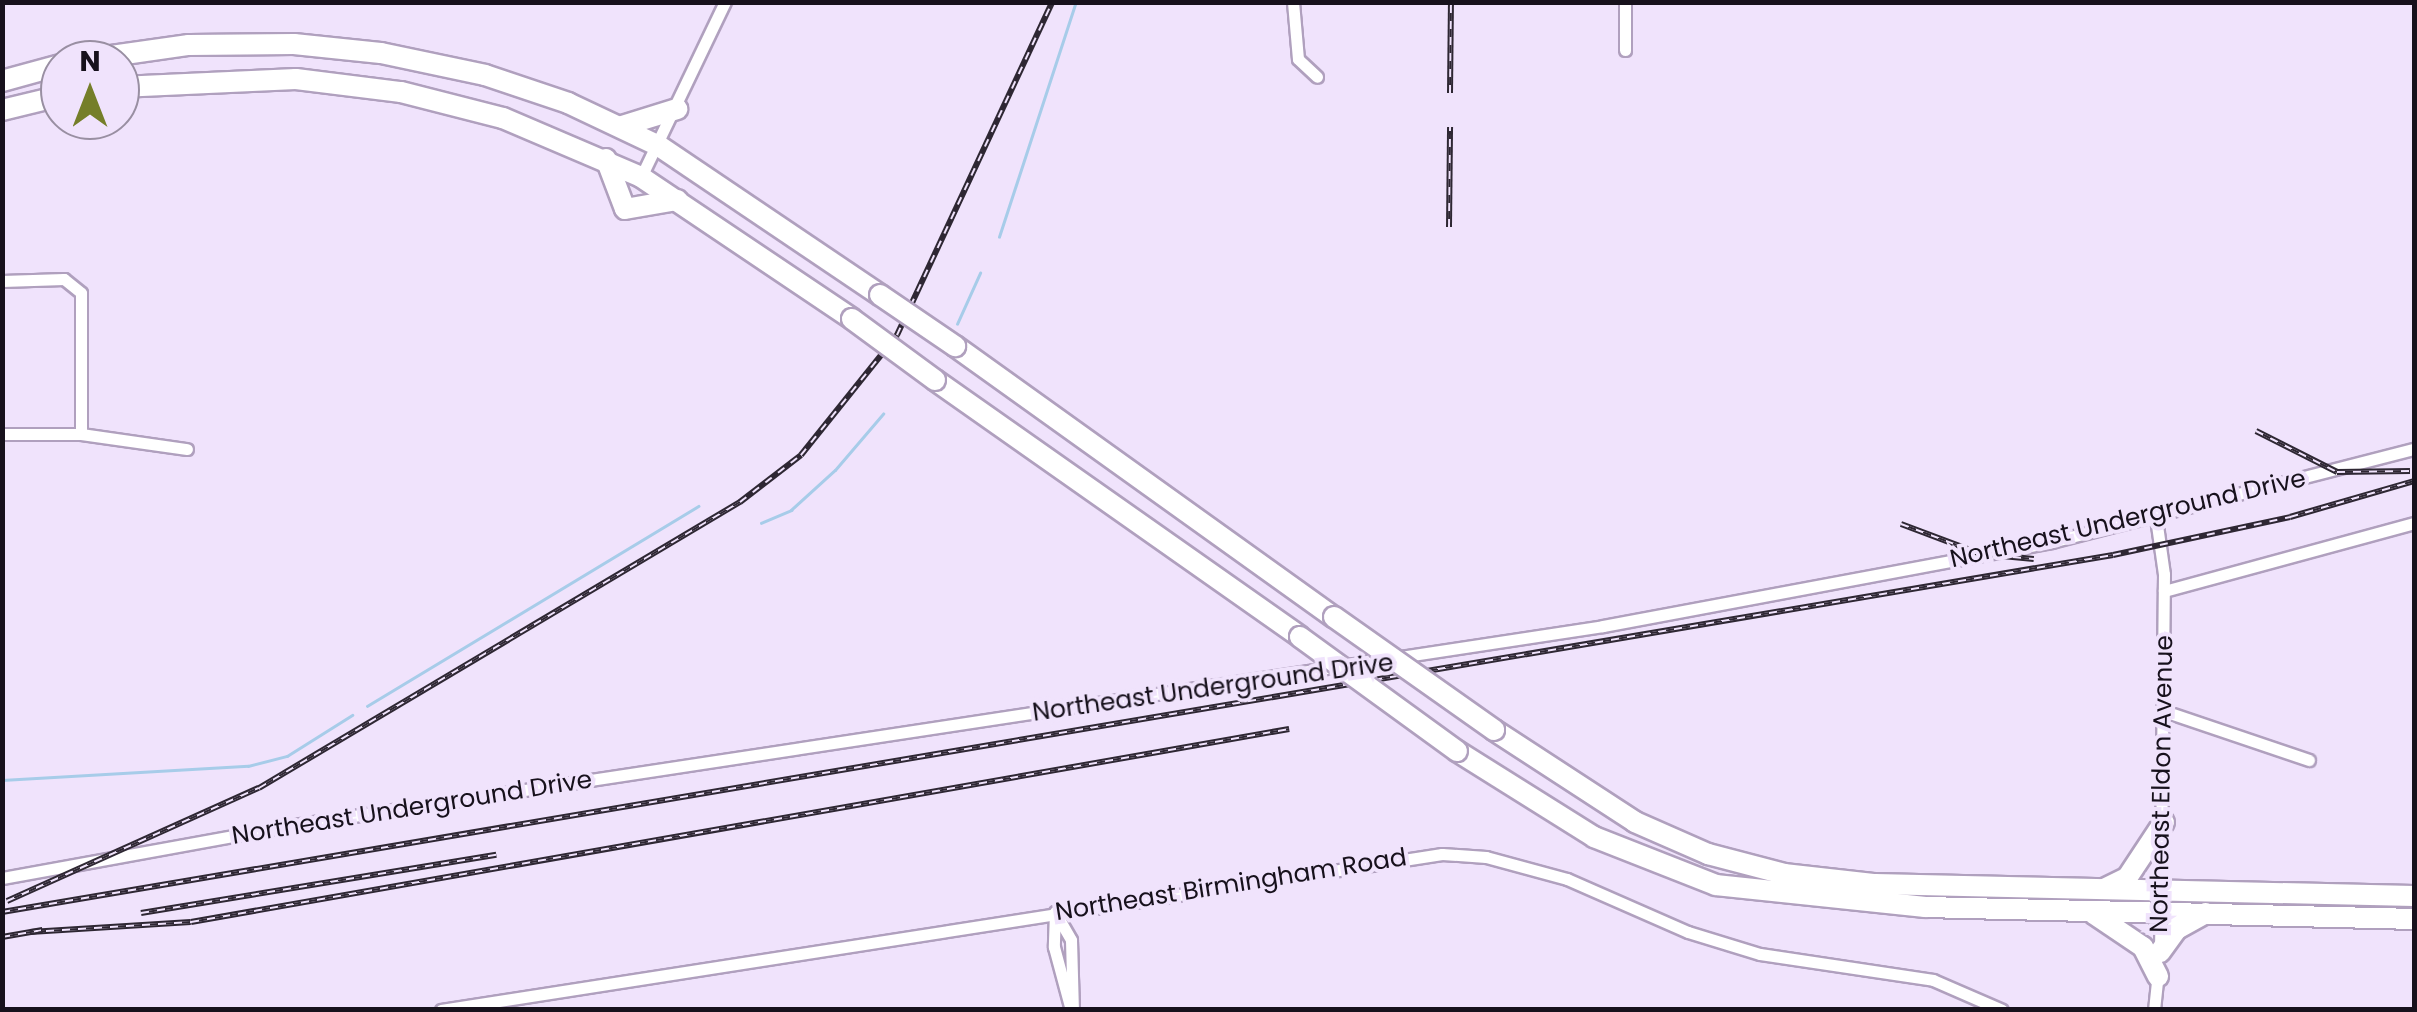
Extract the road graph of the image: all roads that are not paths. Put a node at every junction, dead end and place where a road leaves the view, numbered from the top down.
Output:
1 (725, 2) edge
2 (1293, 2) edge
3 (1625, 2) edge
4 (1625, 50) dead end
5 (140, 53) edge
6 (40, 71) edge
7 (1317, 77) dead end
8 (2, 81) edge
9 (140, 85) edge
10 (40, 101) edge
11 (677, 109) junction
12 (2, 110) edge
13 (620, 126) junction
14 (659, 146) junction
15 (606, 160) junction
16 (641, 177) junction
17 (678, 200) junction
18 (2, 280) edge
19 (2, 434) edge
20 (81, 434) junction
21 (2414, 448) edge
22 (187, 449) dead end
23 (2156, 518) junction
24 (2414, 523) edge
25 (2164, 591) junction
26 (2164, 711) junction
27 (2310, 760) dead end
28 (2164, 822) junction
29 (2, 878) edge
30 (2099, 892) junction
31 (2414, 896) edge
32 (2162, 902) junction
33 (2083, 909) junction
34 (1055, 912) junction
35 (2211, 912) junction
36 (2414, 920) edge
37 (2160, 952) junction
38 (2158, 976) junction
39 (441, 1010) edge
40 (1072, 1010) edge
41 (2002, 1010) edge
42 (2154, 1010) edge
43 (2163, 1010) edge

1 - 11 street
2 - 7 street
3 - 4 street
5 - 13 highway
6 - 8 highway
9 - 15 highway
10 - 12 highway
11 - 13 highway
11 - 14 street
13 - 14 highway
14 - 16 street
14 - 30 highway, bridge
15 - 16 highway
15 - 17 highway
16 - 17 highway
17 - 33 highway, bridge
18 - 20 street
19 - 20 street
20 - 22 street
21 - 23 street, Northeast Underground Drive
23 - 25 street, Northeast Eldon Avenue
23 - 29 street, Northeast Underground Drive
24 - 25 street
25 - 26 street, Northeast Eldon Avenue
26 - 27 street
26 - 28 street, Northeast Eldon Avenue
28 - 30 highway
28 - 32 street, Northeast Eldon Avenue
30 - 32 highway
31 - 32 highway
32 - 33 highway
32 - 35 highway
32 - 37 street, Northeast Eldon Avenue
33 - 38 highway
34 - 39 street, Northeast Birmingham Road
34 - 40 street
34 - 41 street, Northeast Birmingham Road
35 - 36 highway
35 - 37 highway
37 - 38 street, Northeast Eldon Avenue
38 - 42 street, Northeast Eldon Avenue
38 - 43 street, Northeast Eldon Avenue

